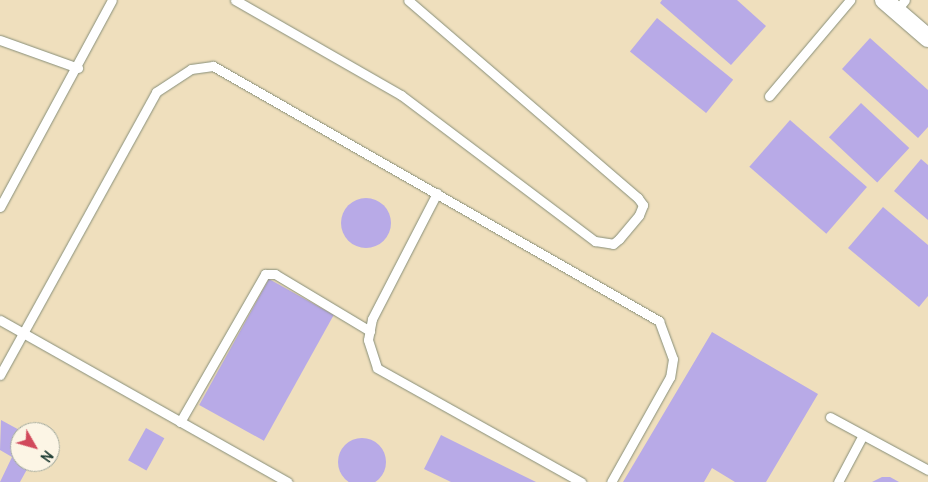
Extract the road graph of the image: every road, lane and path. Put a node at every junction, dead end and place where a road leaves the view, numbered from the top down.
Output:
1 (112, 0) edge
2 (235, 0) edge
3 (408, 0) edge
4 (850, 0) edge
5 (895, 4) edge
6 (928, 38) edge
7 (0, 40) edge
8 (78, 68) junction
9 (769, 96) dead end
10 (437, 193) junction
11 (0, 207) edge
12 (0, 320) edge
13 (370, 331) junction
14 (23, 334) junction
15 (0, 375) edge
16 (830, 417) dead end
17 (180, 422) junction
18 (863, 435) junction
19 (928, 470) edge
20 (287, 482) edge
21 (581, 482) edge
22 (611, 482) edge
23 (838, 482) edge

1 - 8 lane
2 - 3 lane
4 - 9 lane
5 - 6 street
7 - 8 lane
8 - 11 lane
10 - 13 lane
10 - 14 lane
10 - 22 lane
12 - 14 lane
13 - 17 lane
13 - 21 lane
14 - 15 lane
14 - 17 lane
16 - 18 lane
17 - 20 lane
18 - 19 lane
18 - 23 lane

